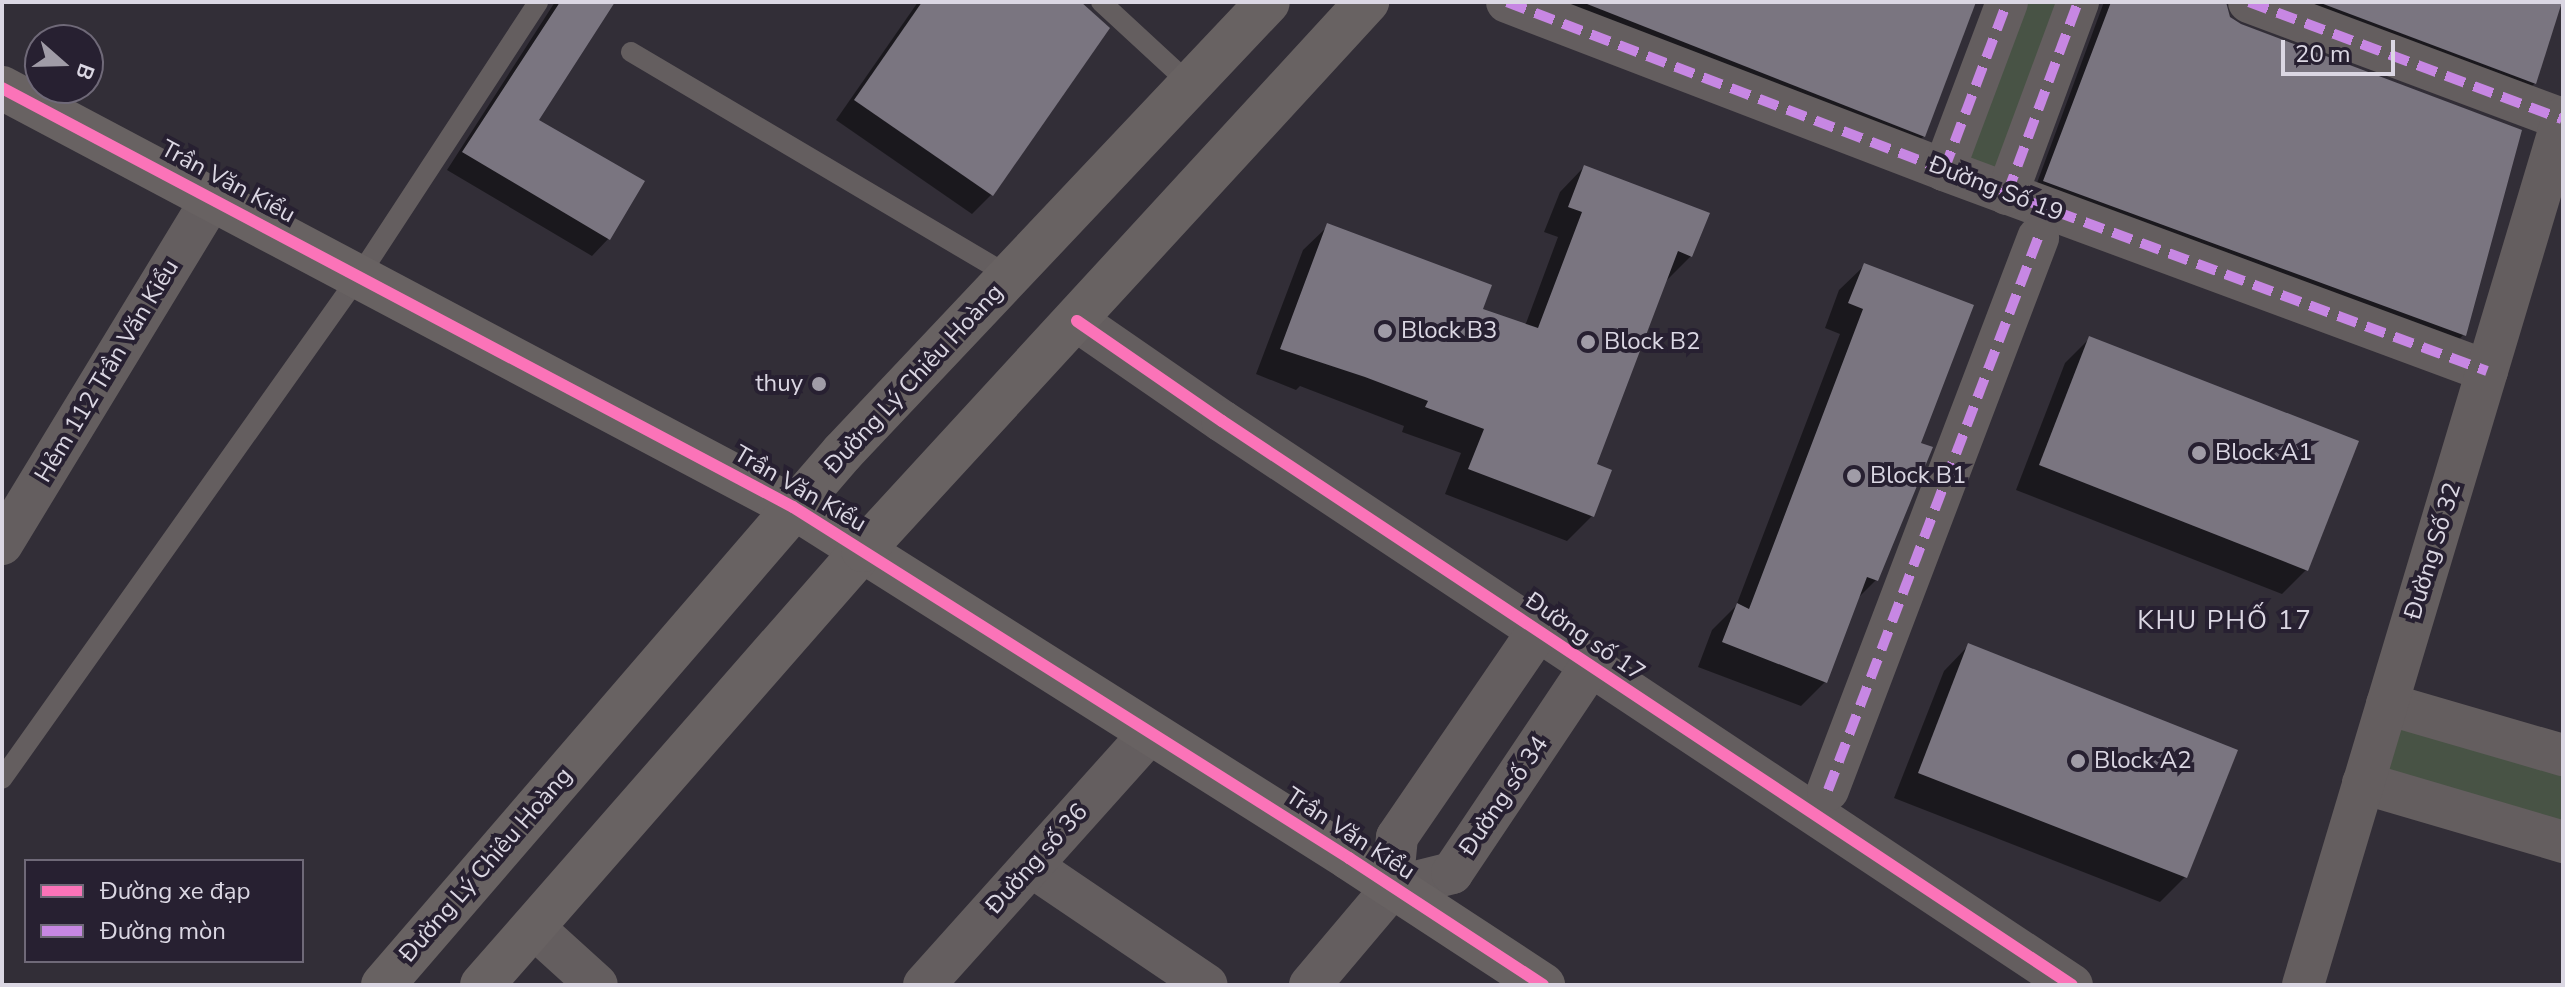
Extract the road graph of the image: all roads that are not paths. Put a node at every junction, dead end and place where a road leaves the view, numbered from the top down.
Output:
1 (538, 2) edge
2 (1101, 2) edge
3 (1268, 2) edge
4 (1367, 2) edge
5 (1507, 2) edge
6 (2007, 2) edge
7 (2078, 2) edge
8 (2249, 2) edge
9 (631, 52) dead end
10 (1191, 85) junction
11 (2, 88) edge
12 (2563, 118) edge
13 (1944, 170) junction
14 (2007, 194) junction
15 (212, 198) junction
16 (2038, 238) dead end
17 (359, 276) junction
18 (1011, 277) junction
19 (1077, 321) junction
20 (2487, 371) junction
21 (793, 507) junction
22 (2, 544) edge
23 (863, 550) junction
24 (1538, 631) junction
25 (1590, 667) junction
26 (2387, 704) junction
27 (1150, 733) junction
28 (2563, 755) edge
29 (2, 779) edge
30 (2363, 783) junction
31 (1828, 790) dead end
32 (2563, 842) edge
33 (1031, 866) junction
34 (1392, 888) junction
35 (533, 927) junction
36 (383, 985) edge
37 (482, 985) edge
38 (597, 985) edge
39 (924, 985) edge
40 (1207, 985) edge
41 (1310, 985) edge
42 (1543, 985) edge
43 (2072, 985) edge
44 (2303, 985) edge

1 - 17 lane
2 - 10 lane
3 - 10 main road, Đường Lý Chiêu Hoàng
4 - 19 main road
5 - 13 street, Đường Số 19
6 - 13 street
7 - 14 street
8 - 12 street
9 - 18 lane
10 - 18 main road, Đường Lý Chiêu Hoàng
11 - 15 main road, Trần Văn Kiểu
12 - 20 street, Đường Số 32
13 - 14 street, Đường Số 19
14 - 20 street, Đường Số 19
15 - 17 main road, Trần Văn Kiểu
15 - 22 street, Hẻm 112 Trần Văn Kiểu
16 - 31 street
17 - 21 main road, Trần Văn Kiểu
17 - 29 lane
18 - 21 main road, Đường Lý Chiêu Hoàng
19 - 23 main road
19 - 24 street, Đường số 17
20 - 26 street, Đường Số 32
21 - 23 main road, Trần Văn Kiểu
21 - 36 main road, Đường Lý Chiêu Hoàng
23 - 27 main road, Trần Văn Kiểu
23 - 35 main road
24 - 25 street, Đường số 17
24 - 34 street
25 - 34 street, Đường số 34
25 - 43 street, Đường số 17
26 - 28 street
26 - 30 street, Đường Số 32
27 - 33 street, Đường số 36
27 - 34 main road, Trần Văn Kiểu
30 - 32 street
30 - 44 street, Đường Số 32
33 - 39 street, Đường số 36
33 - 40 street
34 - 41 street
34 - 42 main road, Trần Văn Kiểu
35 - 37 main road
35 - 38 street

